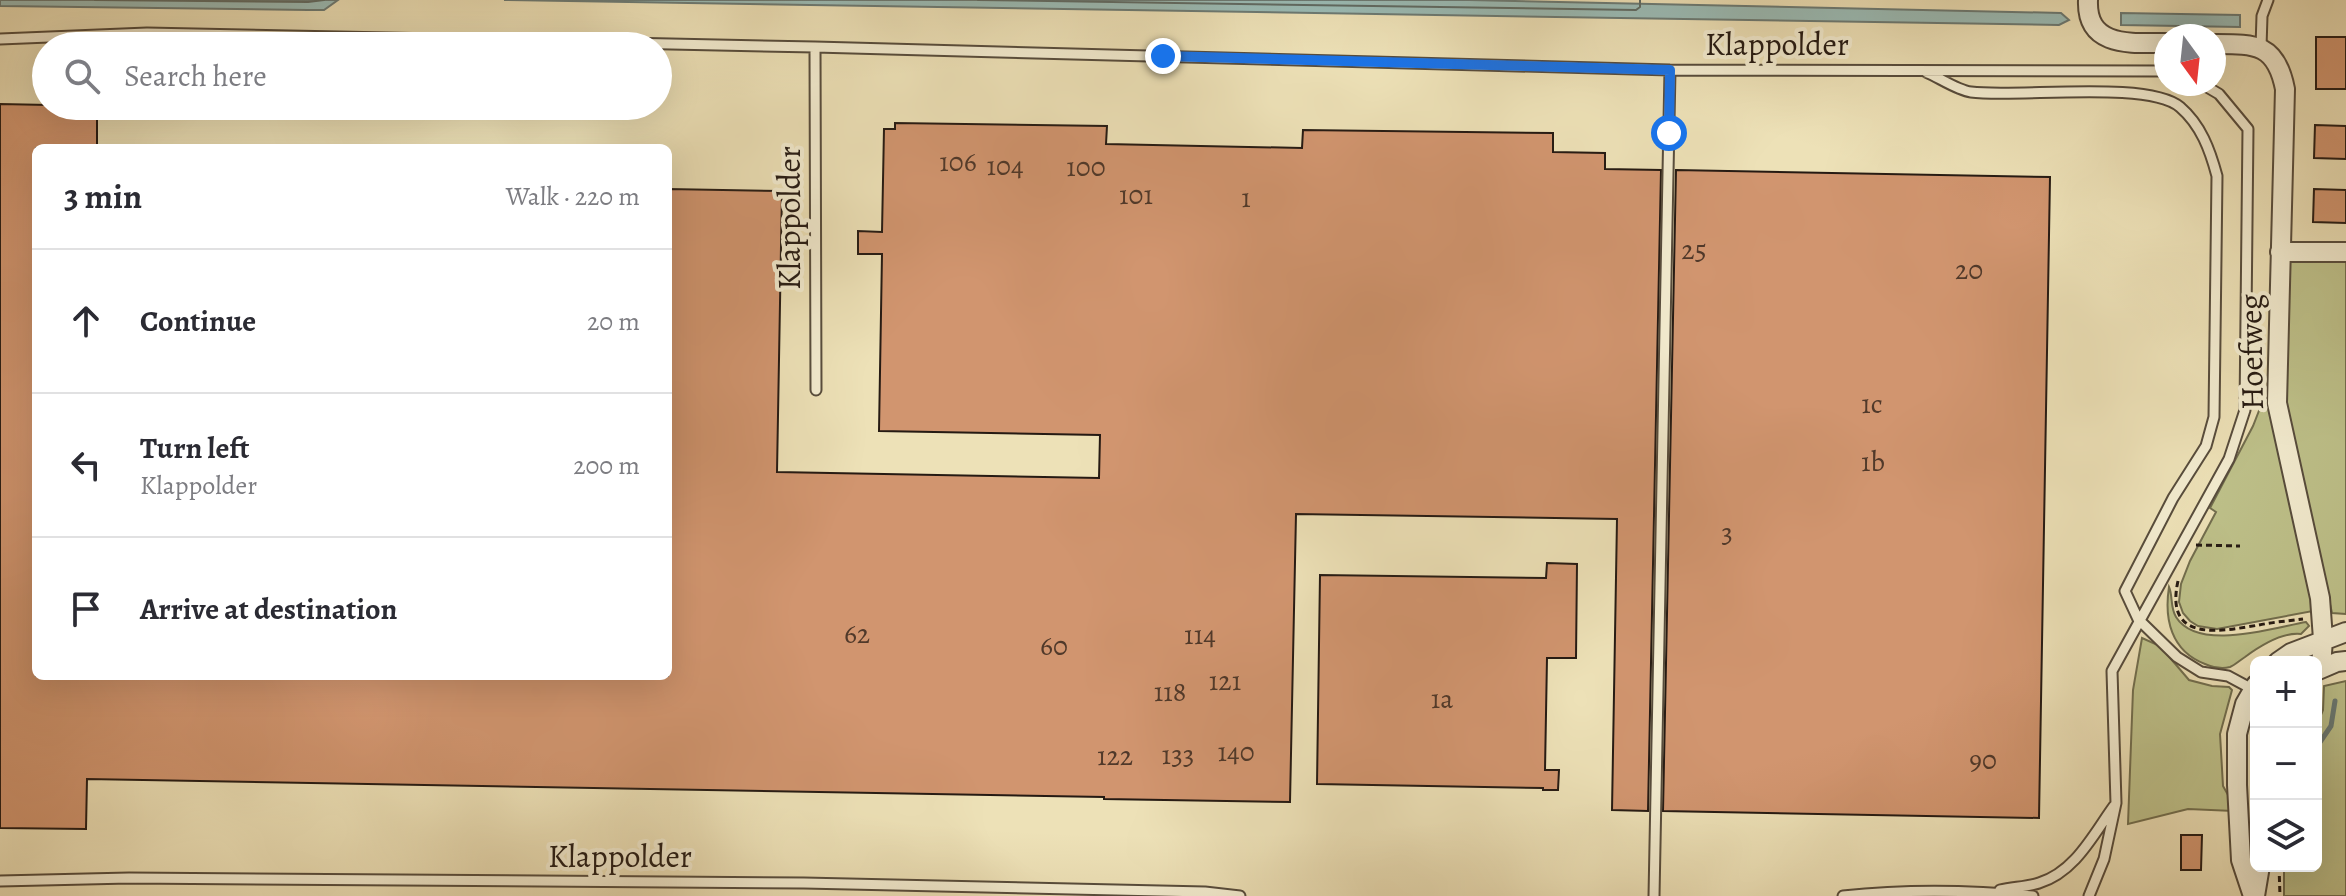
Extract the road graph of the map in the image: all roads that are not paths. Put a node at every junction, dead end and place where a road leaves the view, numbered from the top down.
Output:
1 (2088, 0) edge
2 (2268, 0) edge
3 (32, 38) edge
4 (0, 39) edge
5 (2154, 43) edge
6 (672, 44) edge
7 (2226, 44) edge
8 (815, 47) junction
9 (2261, 47) junction
10 (1670, 70) junction
11 (1923, 71) junction
12 (2154, 71) edge
13 (2221, 96) edge
14 (2280, 252) junction
15 (2346, 252) edge
16 (816, 390) dead end
17 (2138, 619) junction
18 (2346, 632) edge
19 (2323, 639) junction
20 (2287, 656) edge
21 (2320, 656) edge
22 (2346, 661) edge
23 (2322, 669) edge
24 (2250, 687) edge
25 (2250, 696) edge
26 (2116, 803) junction
27 (2259, 872) edge
28 (0, 881) edge
29 (1987, 892) junction
30 (1240, 896) edge
31 (1654, 896) edge
32 (1843, 896) edge
33 (2033, 896) edge
34 (2089, 896) edge
35 (2254, 896) edge

1 - 5 street
2 - 9 lane
3 - 4 lane, Klappolder
6 - 8 lane, Klappolder
7 - 9 street
8 - 10 lane, Klappolder
8 - 16 lane, Klappolder
9 - 14 street, Hoefweg
10 - 11 lane, Klappolder
10 - 31 lane
11 - 12 lane, Klappolder
11 - 17 lane, Klappolder
13 - 17 lane
14 - 15 street, Hoefweg
14 - 19 street, Hoefweg
17 - 24 lane
17 - 26 lane
18 - 19 street
19 - 20 street
19 - 21 street, Hoefweg
22 - 23 street
25 - 35 street
26 - 29 lane
26 - 34 lane
27 - 35 street
28 - 30 lane, Klappolder
29 - 32 lane
29 - 33 lane

